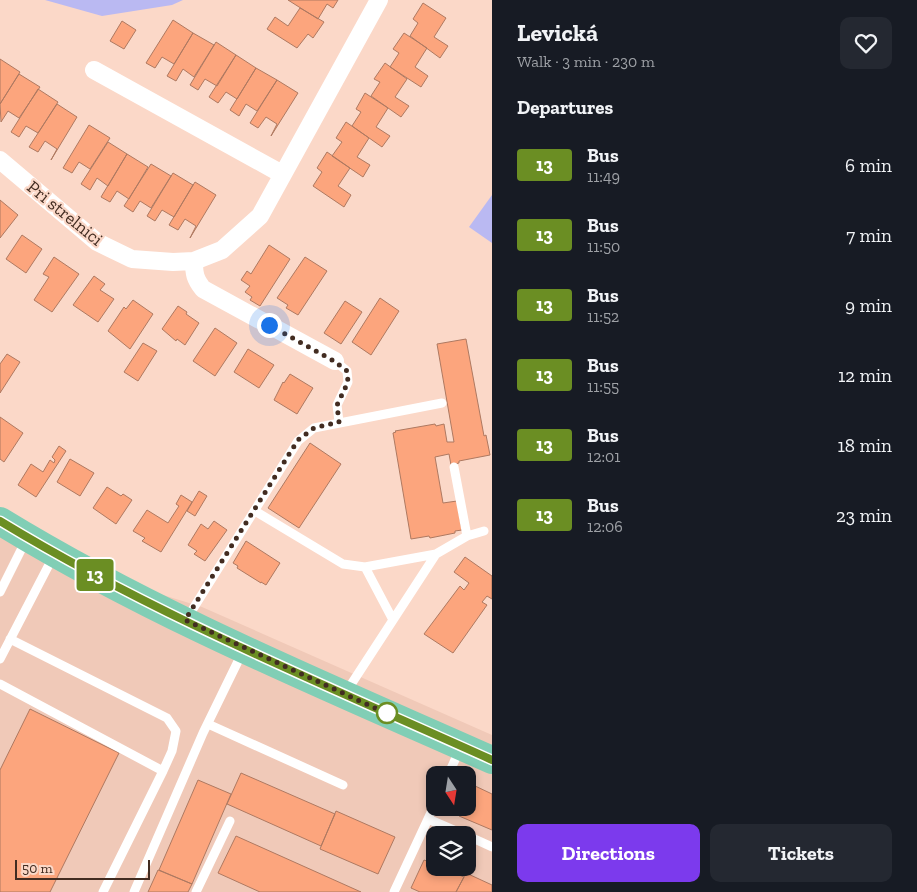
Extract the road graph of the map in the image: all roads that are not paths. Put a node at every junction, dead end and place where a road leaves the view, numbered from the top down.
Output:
1 (379, 0) edge
2 (94, 70) dead end
3 (0, 160) edge
4 (282, 174) junction
5 (194, 261) junction
6 (334, 361) joint
7 (442, 403) dead end
8 (339, 422) junction
9 (454, 467) dead end
10 (255, 510) junction
11 (0, 521) edge
12 (484, 532) dead end
13 (467, 536) junction
14 (27, 538) junction
15 (56, 553) junction
16 (436, 554) junction
17 (365, 567) junction
18 (0, 592) edge
19 (185, 620) junction
20 (393, 620) junction
21 (10, 639) junction
22 (244, 648) junction
23 (0, 659) edge
24 (352, 682) dead end
25 (0, 684) edge
26 (208, 724) junction
27 (462, 746) junction
28 (492, 760) edge
29 (452, 766) edge
30 (163, 771) junction
31 (343, 785) dead end
32 (429, 816) edge
33 (428, 819) junction
34 (230, 821) dead end
35 (444, 826) edge
36 (476, 840) edge
37 (492, 847) edge
38 (103, 892) edge
39 (134, 892) edge
40 (196, 892) edge
41 (394, 892) edge

1 - 4 street, Pri strelnici
2 - 4 street
3 - 5 street, Pri strelnici
4 - 5 street, Pri strelnici
5 - 6 street
6 - 8 lane
7 - 8 lane
8 - 10 lane
9 - 13 lane
10 - 17 lane
10 - 19 lane
11 - 14 main road
12 - 13 lane
13 - 16 lane
14 - 15 main road
14 - 18 lane
15 - 19 main road
15 - 21 lane
16 - 17 lane
16 - 20 lane
17 - 20 lane
19 - 22 main road
20 - 24 lane
21 - 23 lane
21 - 30 lane
22 - 26 lane
22 - 27 main road
25 - 30 lane
26 - 31 lane
26 - 39 lane
27 - 28 main road
27 - 29 lane
30 - 38 lane
32 - 33 lane
33 - 35 lane
33 - 41 lane
34 - 40 lane
36 - 37 lane

